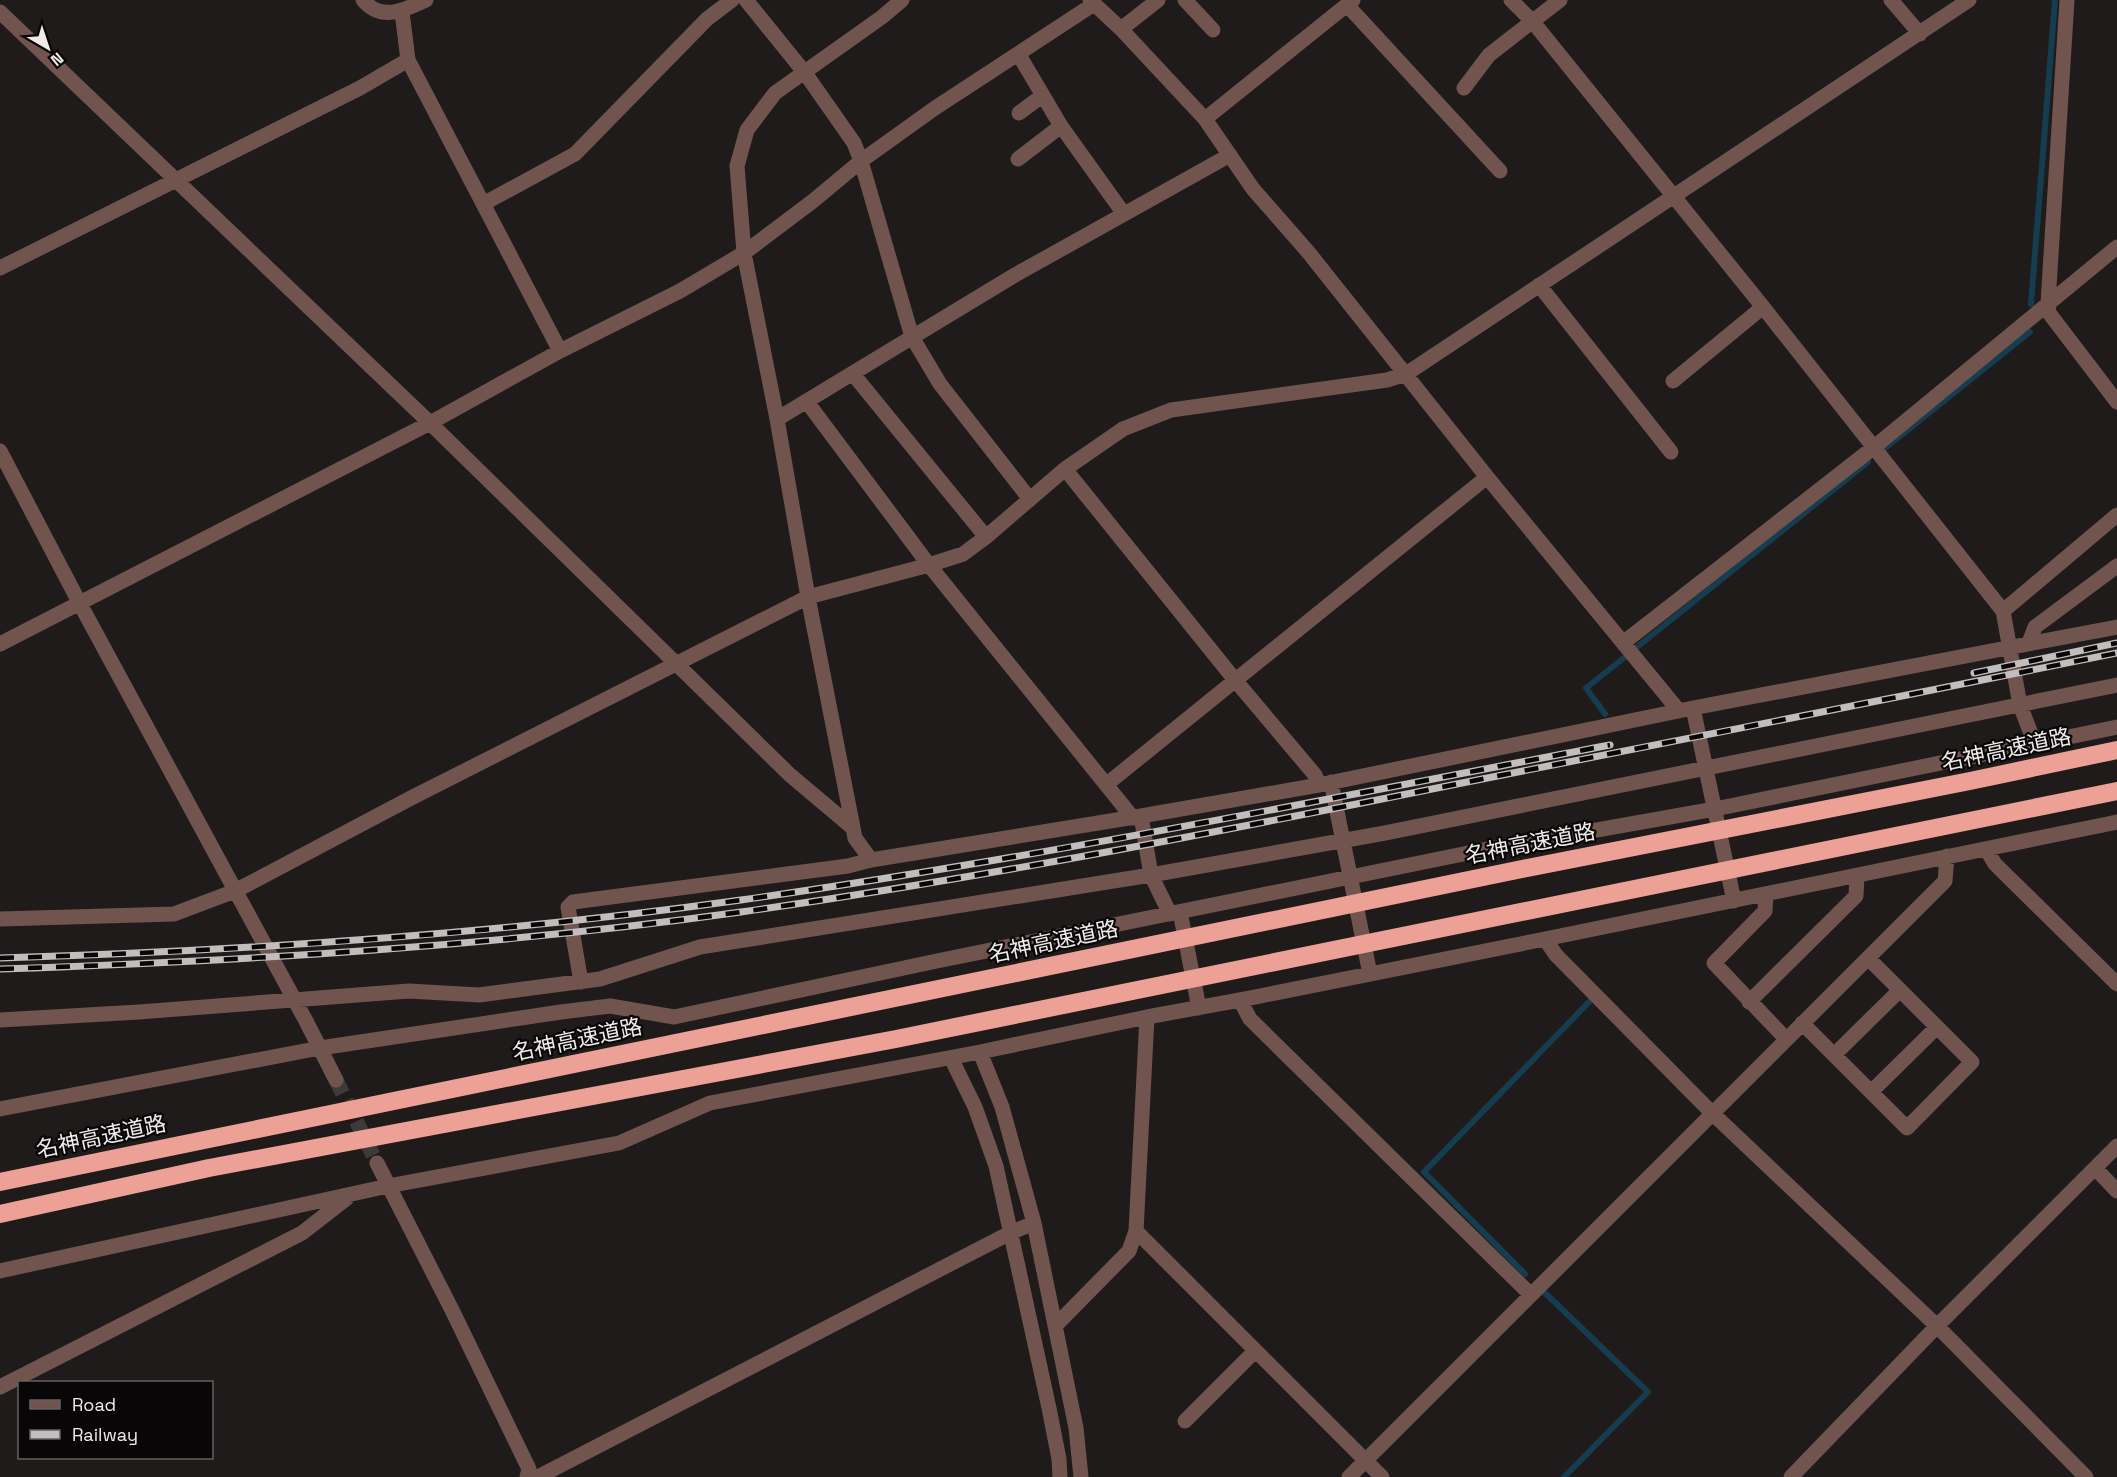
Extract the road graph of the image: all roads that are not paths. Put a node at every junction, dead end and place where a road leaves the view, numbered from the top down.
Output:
1 (363, 0) edge
2 (426, 0) edge
3 (732, 0) edge
4 (746, 0) edge
5 (902, 0) edge
6 (1158, 0) edge
7 (1185, 0) edge
8 (1511, 0) edge
9 (1560, 0) edge
10 (1891, 0) edge
11 (1969, 0) edge
12 (2067, 0) edge
13 (1092, 2) edge
14 (1350, 2) edge
15 (0, 12) edge
16 (402, 12) junction
17 (1533, 22) junction
18 (1121, 29) junction
19 (1213, 30) dead end
20 (1920, 34) junction
21 (1018, 55) junction
22 (408, 60) junction
23 (805, 73) junction
24 (1464, 88) dead end
25 (1042, 96) junction
26 (1019, 113) dead end
27 (1204, 120) junction
28 (1061, 126) junction
29 (1230, 155) junction
30 (1018, 159) dead end
31 (861, 161) junction
32 (1500, 171) dead end
33 (176, 181) junction
34 (1674, 196) junction
35 (483, 204) junction
36 (1124, 214) junction
37 (2117, 247) edge
38 (744, 253) junction
39 (0, 268) edge
40 (1539, 285) junction
41 (2048, 303) junction
42 (1764, 307) junction
43 (912, 338) junction
44 (560, 351) junction
45 (853, 374) junction
46 (1406, 374) junction
47 (1673, 381) dead end
48 (807, 402) junction
49 (2117, 402) edge
50 (777, 419) junction
51 (430, 423) junction
52 (1872, 448) junction
53 (0, 451) edge
54 (1671, 452) dead end
55 (1065, 469) junction
56 (1487, 477) junction
57 (1029, 498) junction
58 (2117, 515) edge
59 (986, 537) junction
60 (929, 565) junction
61 (2117, 566) edge
62 (808, 597) junction
63 (79, 602) junction
64 (2003, 612) junction
65 (2117, 627) edge
66 (1623, 643) junction
67 (2029, 643) junction
68 (0, 644) edge
69 (2010, 646) junction
70 (677, 663) junction
71 (1235, 680) junction
72 (2117, 685) edge
73 (2020, 705) junction
74 (1686, 710) junction
75 (2117, 727) edge
76 (2035, 744) junction
77 (2117, 750) edge
78 (1707, 768) junction
79 (1325, 783) junction
80 (1107, 784) junction
81 (2117, 791) edge
82 (1714, 809) junction
83 (1137, 817) junction
84 (2117, 822) edge
85 (853, 828) junction
86 (1343, 841) junction
87 (1986, 849) junction
88 (1947, 856) junction
89 (871, 860) junction
90 (1151, 875) junction
91 (1857, 875) junction
92 (1351, 877) junction
93 (235, 891) junction
94 (1766, 894) junction
95 (1734, 901) junction
96 (1175, 913) junction
97 (0, 918) edge
98 (1545, 939) junction
99 (1868, 957) junction
100 (1370, 974) junction
101 (581, 982) junction
102 (2117, 984) edge
103 (1900, 990) junction
104 (295, 999) junction
105 (1240, 1000) junction
106 (1749, 1002) junction
107 (1199, 1008) junction
108 (1147, 1017) junction
109 (0, 1020) edge
110 (1802, 1023) junction
111 (1937, 1027) junction
112 (1786, 1039) junction
113 (320, 1048) junction
114 (981, 1052) junction
115 (1834, 1055) junction
116 (951, 1058) junction
117 (336, 1080) tunnel mouth
118 (1871, 1092) junction
119 (0, 1109) edge
120 (1712, 1113) junction
121 (2117, 1146) edge
122 (377, 1163) tunnel mouth
123 (2095, 1168) junction
124 (0, 1182) edge
125 (388, 1186) junction
126 (2117, 1191) edge
127 (351, 1194) junction
128 (0, 1214) edge
129 (1034, 1223) junction
130 (1136, 1231) junction
131 (1012, 1232) junction
132 (0, 1270) edge
133 (1531, 1295) junction
134 (1056, 1325) junction
135 (1937, 1326) junction
136 (1255, 1351) junction
137 (0, 1387) edge
138 (1185, 1421) dead end
139 (1365, 1461) junction
140 (527, 1477) edge
141 (538, 1477) edge
142 (1060, 1477) edge
143 (1081, 1477) edge
144 (1349, 1477) edge
145 (1382, 1477) edge
146 (1791, 1477) edge
147 (2086, 1477) edge

1 - 16 street
2 - 16 street
3 - 35 street
4 - 23 street
5 - 23 street
6 - 18 street
7 - 19 street
8 - 17 street
9 - 17 street
10 - 20 street
11 - 20 street
12 - 41 street
13 - 18 street
13 - 21 street
14 - 27 street
14 - 32 street
15 - 33 street
16 - 22 street
17 - 24 street
17 - 34 street
18 - 27 street
20 - 34 street
21 - 25 street
21 - 31 street
22 - 33 street
22 - 35 street
23 - 31 street
23 - 38 street
25 - 26 street
25 - 28 street
27 - 29 street
28 - 30 street
28 - 36 street
29 - 36 street
29 - 46 street
31 - 38 street
31 - 43 street
33 - 39 street
33 - 51 street
34 - 40 street
34 - 42 street
35 - 44 street
36 - 43 street
37 - 41 street
38 - 44 street
38 - 50 street
40 - 46 street
40 - 54 street
41 - 49 street
41 - 52 street
42 - 47 street
42 - 52 street
43 - 45 street
43 - 57 street
44 - 51 street
45 - 48 street
45 - 59 street
46 - 55 street
46 - 56 street
48 - 50 street
48 - 60 street
50 - 62 street
51 - 63 street
51 - 70 street
52 - 64 street
52 - 66 street
53 - 63 street
55 - 57 street
55 - 71 street
56 - 66 street
56 - 71 street
57 - 59 street
58 - 64 street
59 - 60 street
60 - 62 street
60 - 80 street
61 - 67 street
62 - 70 street
62 - 85 street
63 - 68 street
63 - 93 street
64 - 69 street
65 - 67 street
66 - 74 street
67 - 69 street
69 - 73 street
69 - 74 street
70 - 85 street
70 - 93 street
71 - 79 street
71 - 80 street
72 - 73 street
73 - 76 street
73 - 78 street
74 - 78 street
74 - 79 street
75 - 76 street
76 - 82 street
77 - 124 highway, 名神高速道路
78 - 82 street
78 - 86 street
79 - 83 street
79 - 86 street
80 - 83 street
81 - 128 highway
82 - 92 street
82 - 95 street
83 - 89 street
83 - 90 street
84 - 87 street
85 - 89 street
86 - 90 street
86 - 92 street
87 - 88 street
87 - 102 street
88 - 91 street
88 - 99 street
89 - 101 street
90 - 96 street
90 - 101 street
91 - 94 street
91 - 106 street
92 - 96 street
92 - 100 street
93 - 97 street
93 - 104 street
94 - 95 street
94 - 106 street
95 - 98 street
96 - 107 street
96 - 113 street
98 - 100 street
98 - 120 street
99 - 103 street
99 - 110 street
100 - 105 street
101 - 104 street
103 - 111 street
103 - 115 street
104 - 109 street
104 - 113 street
105 - 107 street
105 - 133 street
106 - 112 street
107 - 108 street
108 - 114 street
108 - 130 street
110 - 112 street
110 - 115 street
111 - 118 street
111 - 118 street
112 - 120 street
113 - 117 street
113 - 119 street
114 - 116 street
114 - 129 street
115 - 118 street
116 - 125 street
116 - 131 street
120 - 133 street
120 - 135 street
121 - 123 street
122 - 125 street
123 - 126 street
123 - 135 street
125 - 127 street
125 - 140 street
127 - 132 street
127 - 137 street
129 - 131 street
129 - 134 street
130 - 134 street
130 - 136 street
131 - 141 street
131 - 142 street
133 - 139 street
134 - 143 street
135 - 146 street
135 - 147 street
136 - 138 street
136 - 139 street
139 - 144 street
139 - 145 street

